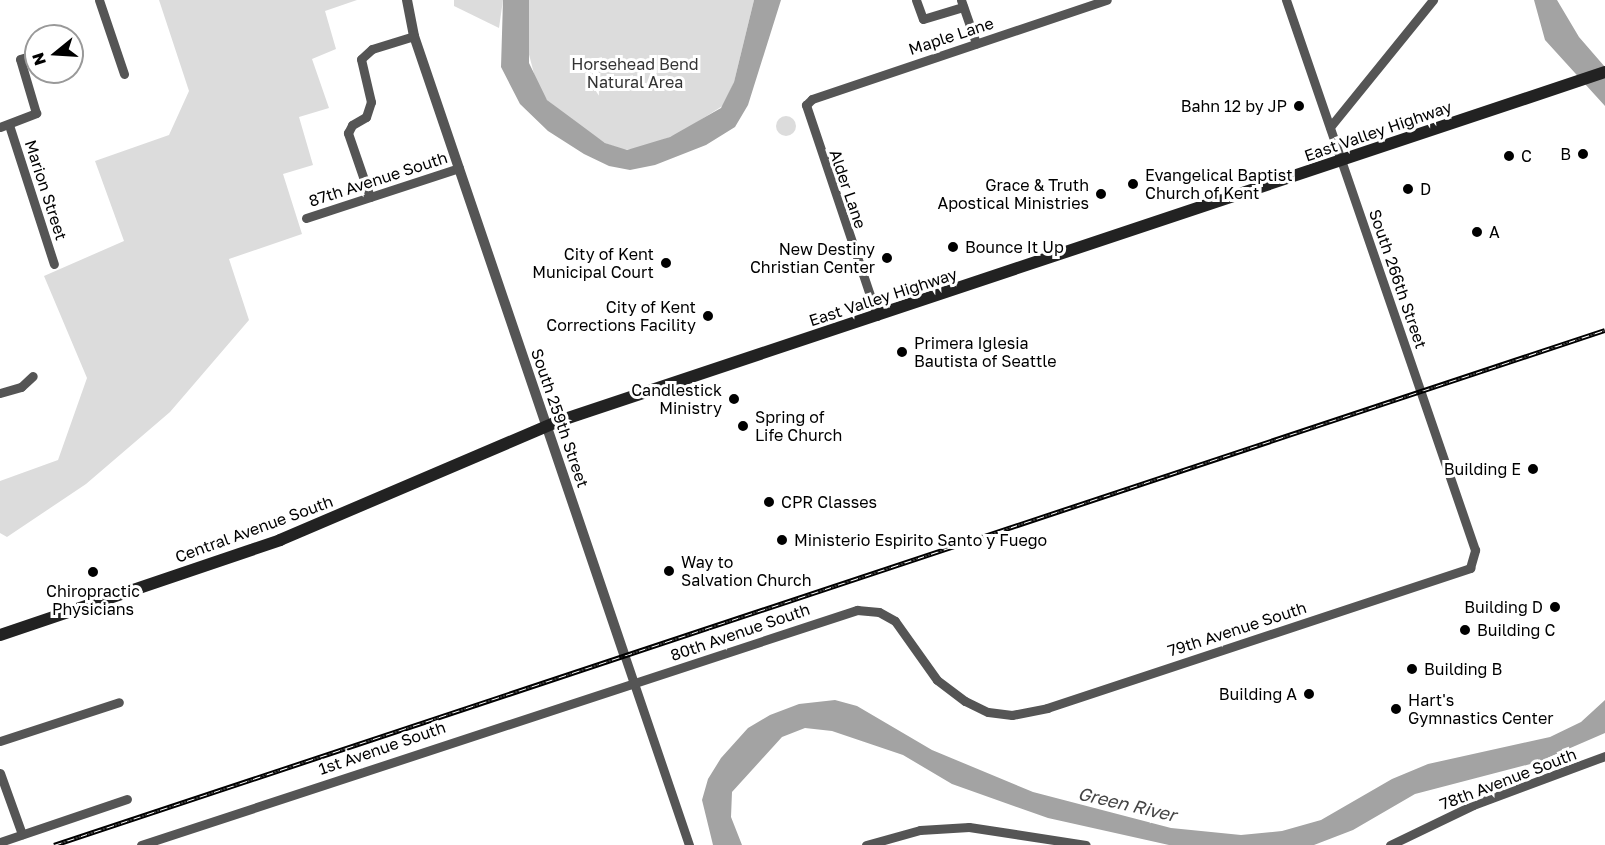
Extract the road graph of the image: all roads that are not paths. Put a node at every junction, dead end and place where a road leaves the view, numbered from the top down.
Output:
1 (99, 0) edge
2 (407, 0) edge
3 (916, 0) edge
4 (1107, 0) edge
5 (1286, 0) edge
6 (1433, 0) edge
7 (962, 3) edge
8 (1081, 4) edge
9 (414, 36) junction
10 (976, 43) junction
11 (24, 58) edge
12 (24, 72) edge
13 (1605, 72) edge
14 (124, 74) dead end
15 (27, 84) edge
16 (806, 105) joint
17 (4, 126) edge
18 (1330, 127) junction
19 (1340, 161) junction
20 (459, 168) junction
21 (370, 197) junction
22 (306, 218) dead end
23 (54, 264) dead end
24 (877, 316) junction
25 (33, 376) dead end
26 (0, 393) edge
27 (547, 426) junction
28 (1470, 568) joint
29 (857, 610) joint
30 (0, 635) edge
31 (624, 654) joint
32 (634, 684) junction
33 (119, 702) dead end
34 (0, 741) edge
35 (1605, 756) edge
36 (0, 773) edge
37 (127, 799) dead end
38 (22, 834) junction
39 (0, 842) edge
40 (1075, 844) edge
41 (141, 845) edge
42 (689, 845) edge
43 (866, 845) edge
44 (1086, 845) edge
45 (1390, 845) edge

1 - 14 street
2 - 9 street, South 259th Street
3 - 7 street
4 - 8 street, Maple Lane
5 - 18 street, South 266th Street
6 - 18 street
7 - 10 street
8 - 10 street, Maple Lane
9 - 20 street, South 259th Street
9 - 21 street
10 - 16 street, Maple Lane
11 - 12 street
13 - 19 main road, East Valley Highway
15 - 17 street
16 - 24 street, Alder Lane
17 - 23 street, Marion Street
18 - 19 street, South 266th Street
19 - 24 main road, East Valley Highway
19 - 28 street, South 266th Street
20 - 21 street, 87th Avenue South
20 - 27 street, South 259th Street
21 - 22 street, 87th Avenue South
24 - 27 main road, East Valley Highway
25 - 26 street
27 - 30 main road, Central Avenue South
27 - 31 street, South 259th Street
28 - 29 street, 79th Avenue South
29 - 32 street, 80th Avenue South
31 - 32 street, South 259th Street
32 - 41 street, 1st Avenue South
32 - 42 street, South 259th Street
33 - 34 street
35 - 45 street, 78th Avenue South
36 - 38 street
37 - 38 street
38 - 39 street
40 - 43 street
40 - 44 street

